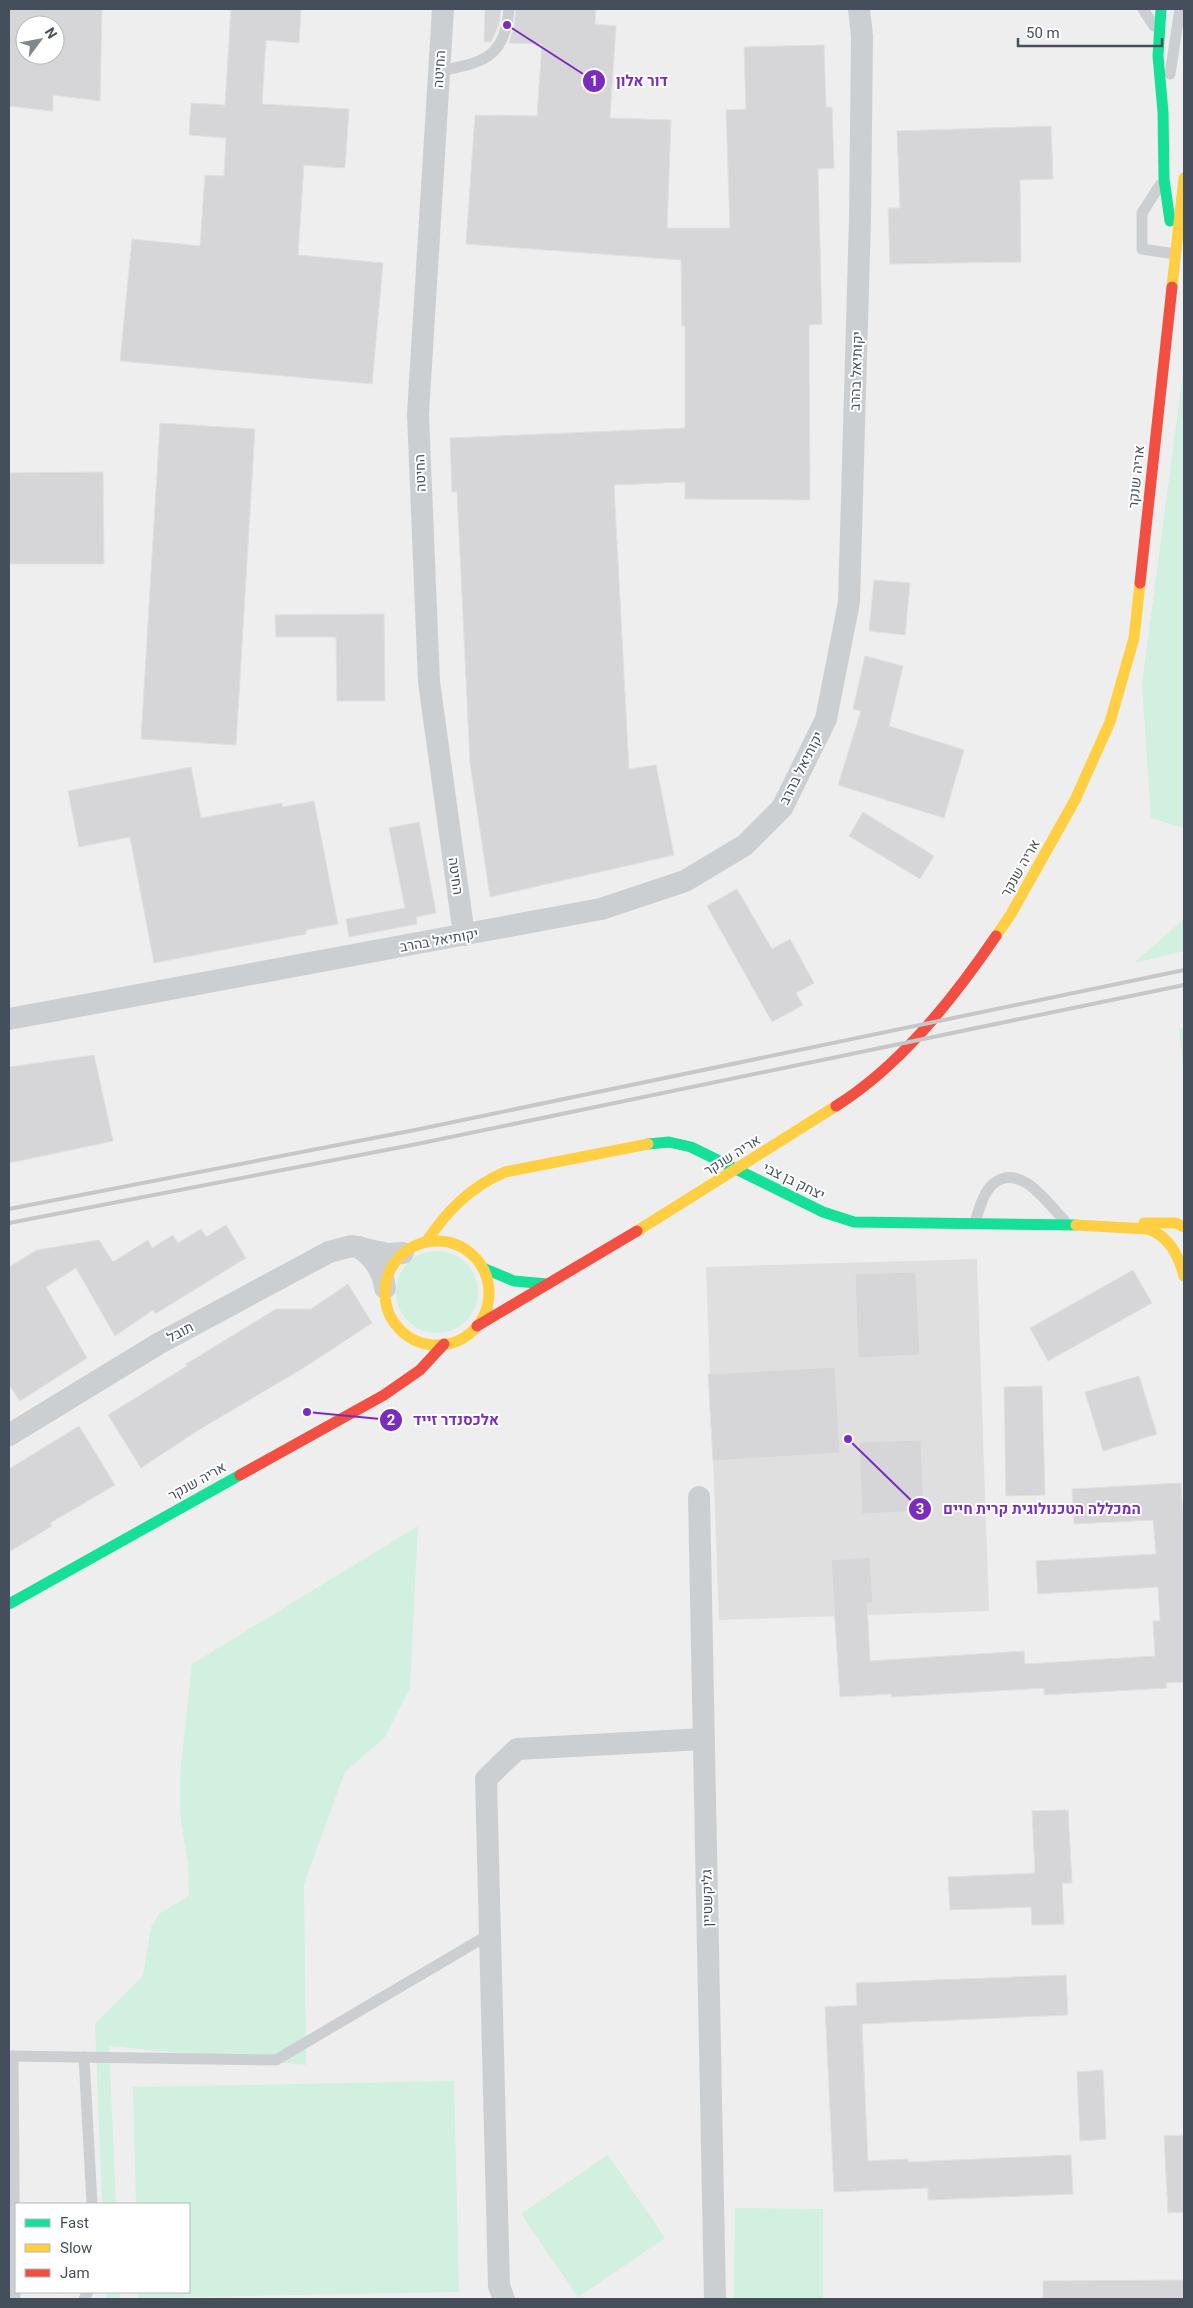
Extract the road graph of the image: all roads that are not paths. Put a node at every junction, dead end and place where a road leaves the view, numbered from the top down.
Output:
1 (443, 9) edge
2 (509, 9) edge
3 (859, 9) edge
4 (1143, 9) edge
5 (1162, 9) edge
6 (1180, 9) edge
7 (1158, 32) junction
8 (439, 71) junction
9 (1163, 112) junction
10 (1184, 178) edge
11 (1164, 179) junction
12 (1175, 254) junction
13 (464, 935) junction
14 (9, 1019) edge
15 (466, 1194) junction
16 (975, 1222) junction
17 (1067, 1224) junction
18 (1125, 1226) junction
19 (1184, 1227) edge
20 (426, 1242) junction
21 (359, 1247) junction
22 (466, 1250) junction
23 (403, 1253) junction
24 (483, 1268) junction
25 (1184, 1276) edge
26 (547, 1284) junction
27 (385, 1288) junction
28 (478, 1326) junction
29 (409, 1337) junction
30 (444, 1344) junction
31 (401, 1385) junction
32 (9, 1435) edge
33 (699, 1497) dead end
34 (9, 1604) edge
35 (704, 1739) junction
36 (490, 1934) junction
37 (11, 2056) edge
38 (84, 2057) junction
39 (92, 2203) edge
40 (15, 2299) edge
41 (504, 2299) edge
42 (715, 2299) edge

1 - 8 street, החיטה
2 - 8 lane
3 - 13 street, יקותיאל בהרב
4 - 7 lane
5 - 7 street, אריה שנקר
6 - 9 lane
7 - 9 street, אריה שנקר
8 - 13 street, החיטה
9 - 11 street, אריה שנקר
10 - 12 street, אריה שנקר
11 - 12 street, אריה שנקר
11 - 12 lane
12 - 26 street, אריה שנקר
13 - 14 street, יקותיאל בהרב
15 - 16 street, יצחק בן צבי
15 - 20 street, יצחק בן צבי
15 - 22 street
16 - 17 street, יצחק בן צבי
16 - 17 lane
17 - 18 street, יצחק בן צבי
18 - 19 street, יצחק בן צבי
18 - 25 street, יצחק בן צבי
20 - 22 street
20 - 23 street
21 - 23 street, תובל
21 - 27 street
21 - 32 street, תובל
22 - 24 street
23 - 27 street
24 - 26 street
24 - 28 street
26 - 28 street, אריה שנקר
27 - 29 street
28 - 30 street
29 - 30 street
29 - 31 street
30 - 31 street, אריה שנקר
31 - 34 street, אריה שנקר
33 - 35 street, גליקשטיין
35 - 36 street
35 - 42 street, גליקשטיין
36 - 38 lane
36 - 41 street
37 - 38 lane
37 - 40 lane
38 - 39 lane

